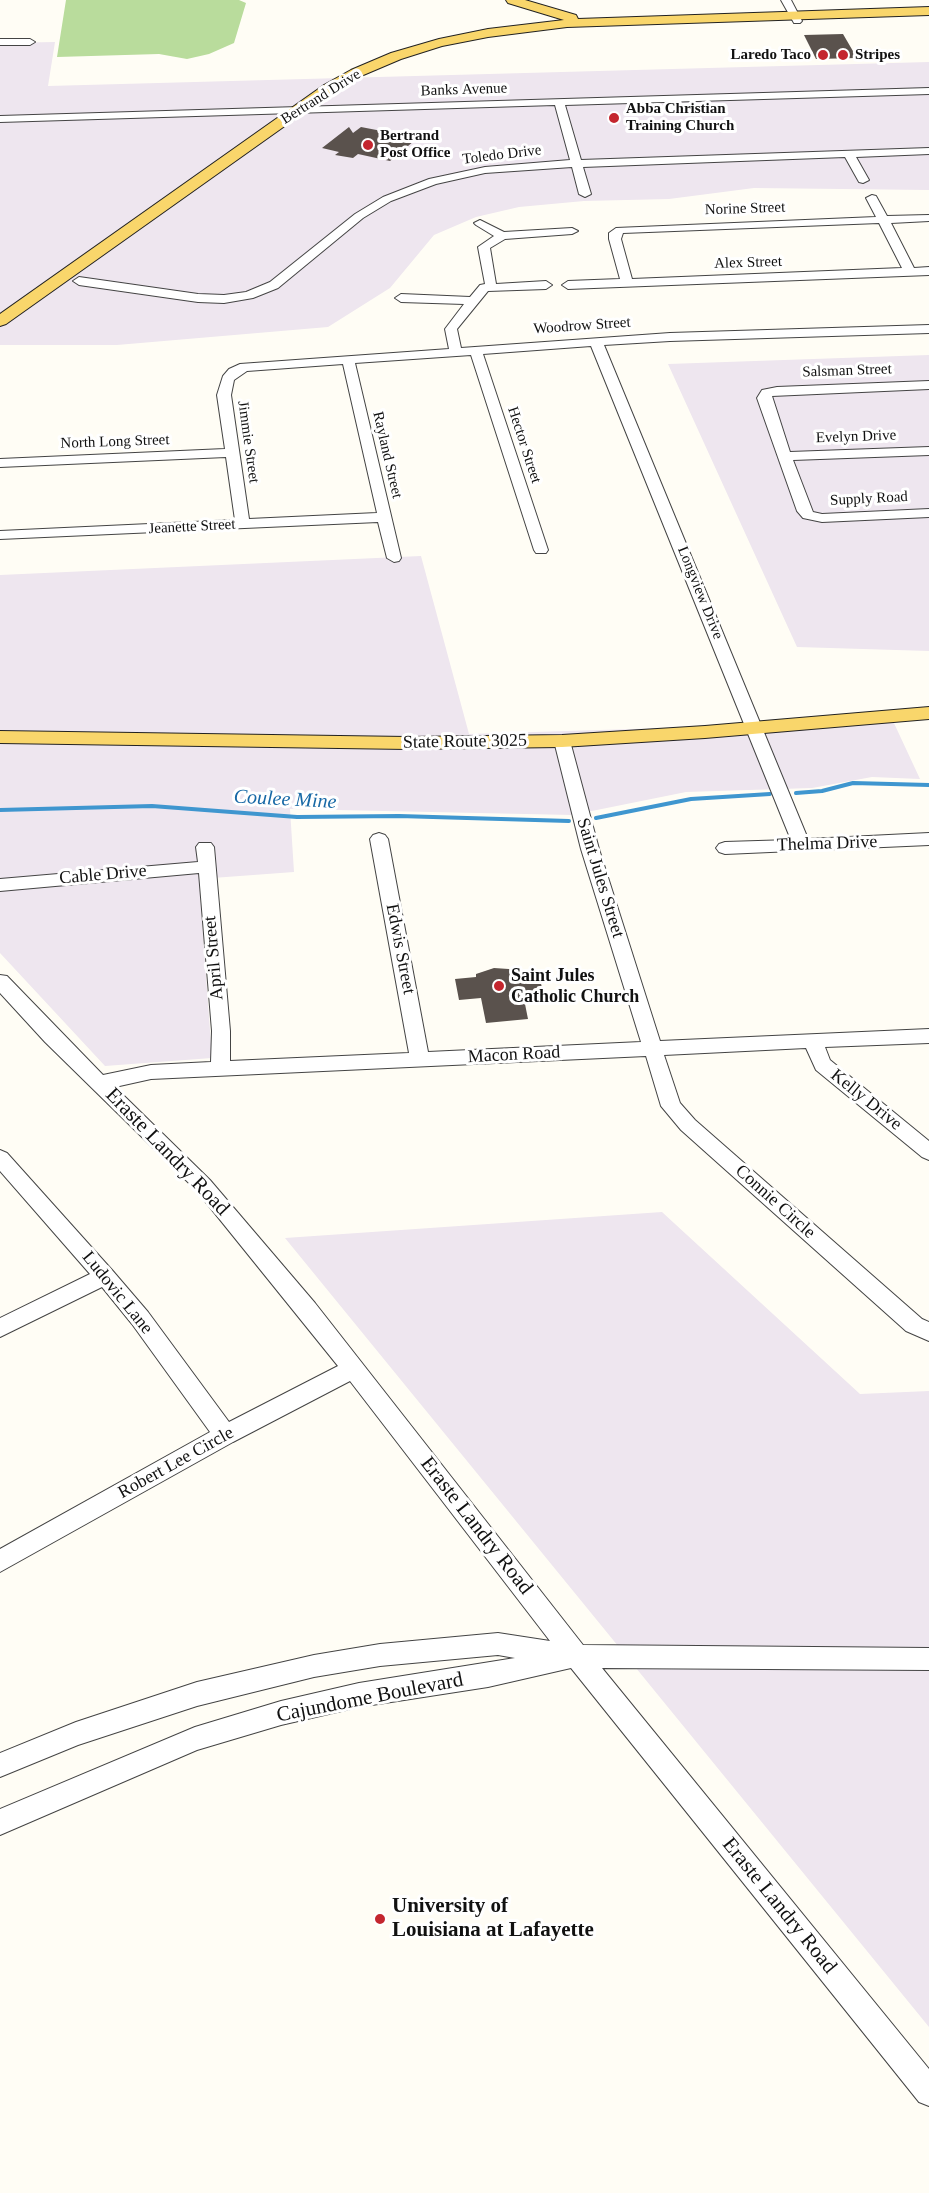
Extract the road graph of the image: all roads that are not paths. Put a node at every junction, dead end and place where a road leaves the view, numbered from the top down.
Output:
1 (526, 0) edge
2 (786, 0) edge
3 (509, 8) edge
4 (575, 9) junction
5 (927, 13) edge
6 (734, 17) junction
7 (795, 19) junction
8 (594, 23) junction
9 (472, 36) junction
10 (0, 42) edge
11 (30, 42) dead end
12 (929, 91) edge
13 (559, 102) junction
14 (297, 110) junction
15 (317, 110) junction
16 (0, 119) edge
17 (929, 151) edge
18 (848, 153) junction
19 (576, 163) junction
20 (863, 180) dead end
21 (585, 194) dead end
22 (872, 198) dead end
23 (929, 218) edge
24 (884, 219) junction
25 (480, 223) dead end
26 (572, 231) dead end
27 (502, 236) junction
28 (929, 271) edge
29 (910, 272) junction
30 (79, 281) junction
31 (627, 282) junction
32 (546, 285) dead end
33 (568, 285) dead end
34 (491, 287) junction
35 (401, 298) dead end
36 (473, 301) junction
37 (0, 321) edge
38 (929, 329) edge
39 (0, 337) edge
40 (596, 342) junction
41 (476, 351) junction
42 (456, 352) junction
43 (348, 359) junction
44 (239, 369) joint
45 (929, 385) edge
46 (929, 451) edge
47 (232, 453) junction
48 (784, 456) junction
49 (0, 463) edge
50 (929, 513) edge
51 (384, 518) junction
52 (243, 524) junction
53 (0, 535) edge
54 (541, 550) dead end
55 (394, 558) dead end
56 (929, 713) edge
57 (755, 727) junction
58 (0, 738) edge
59 (562, 741) junction
60 (379, 839) dead end
61 (929, 839) edge
62 (802, 845) junction
63 (205, 847) dead end
64 (725, 848) dead end
65 (206, 867) junction
66 (0, 885) edge
67 (0, 981) edge
68 (929, 1036) edge
69 (813, 1040) junction
70 (652, 1048) junction
71 (420, 1059) junction
72 (220, 1068) junction
73 (100, 1083) junction
74 (929, 1152) edge
75 (0, 1158) edge
76 (105, 1276) junction
77 (0, 1328) edge
78 (929, 1332) edge
79 (354, 1368) junction
80 (225, 1435) junction
81 (0, 1561) edge
82 (577, 1656) junction
83 (929, 1659) edge
84 (0, 1765) edge
85 (0, 1822) edge
86 (929, 2092) edge

1 - 4 main road
2 - 7 street
3 - 8 main road
3 - 9 main road
4 - 6 main road
4 - 8 main road
5 - 7 main road
6 - 7 main road
6 - 8 main road, Bertrand Drive
7 - 8 main road, Bertrand Drive
8 - 9 main road, Bertrand Drive
8 - 15 main road, Bertrand Drive
9 - 14 main road, Bertrand Drive
10 - 11 street
12 - 13 street, Banks Avenue
13 - 15 street, Banks Avenue
13 - 19 street
14 - 15 street, Banks Avenue
14 - 16 street, Banks Avenue
14 - 37 main road, Bertrand Drive
15 - 30 main road, Bertrand Drive
17 - 18 street, Toledo Drive
18 - 19 street, Toledo Drive
18 - 20 street
19 - 21 street
19 - 30 street, Toledo Drive
22 - 24 street
23 - 24 street, Norine Street
24 - 29 street
24 - 31 street, Norine Street
25 - 27 street
26 - 27 street
27 - 34 street
28 - 29 street, Alex Street
29 - 31 street, Alex Street
30 - 39 main road, Bertrand Drive
31 - 33 street, Alex Street
32 - 34 street
34 - 36 street
35 - 36 street
36 - 42 street
38 - 40 street, Woodrow Street
40 - 41 street, Woodrow Street
40 - 57 street, Longview Drive
41 - 42 street, Woodrow Street
41 - 54 street, Hector Street
42 - 43 street, Woodrow Street
43 - 44 street, Woodrow Street
43 - 51 street, Rayland Street
44 - 47 street, Jimmie Street
45 - 48 street, Salsman Street
46 - 48 street, Evelyn Drive
47 - 49 street, North Long Street
47 - 52 street, Jimmie Street
48 - 50 street, Supply Road
51 - 52 street, Jeanette Street
51 - 55 street, Rayland Street
52 - 53 street, Jeanette Street
56 - 57 main road, State Route 3025
57 - 59 main road, State Route 3025
57 - 62 street, Longview Drive
58 - 59 main road, State Route 3025
59 - 70 street, Saint Jules Street
60 - 71 street, Edwis Street
61 - 62 street, Thelma Drive
62 - 64 street, Thelma Drive
63 - 65 street, April Street
65 - 66 street, Cable Drive
65 - 72 street, April Street
67 - 73 street, Eraste Landry Road
68 - 69 street, Macon Road
69 - 70 street, Macon Road
69 - 74 street, Kelly Drive
70 - 71 street, Macon Road
70 - 78 street, Connie Circle
71 - 72 street, Macon Road
72 - 73 street, Macon Road
73 - 79 street, Eraste Landry Road
75 - 76 street, Ludovic Lane
76 - 77 street
76 - 80 street, Ludovic Lane
79 - 80 street, Robert Lee Circle
79 - 82 street, Eraste Landry Road
80 - 81 street, Robert Lee Circle
82 - 83 street, Cajundome Boulevard
82 - 84 street, Cajundome Boulevard
82 - 85 street, Cajundome Boulevard
82 - 86 street, Eraste Landry Road

